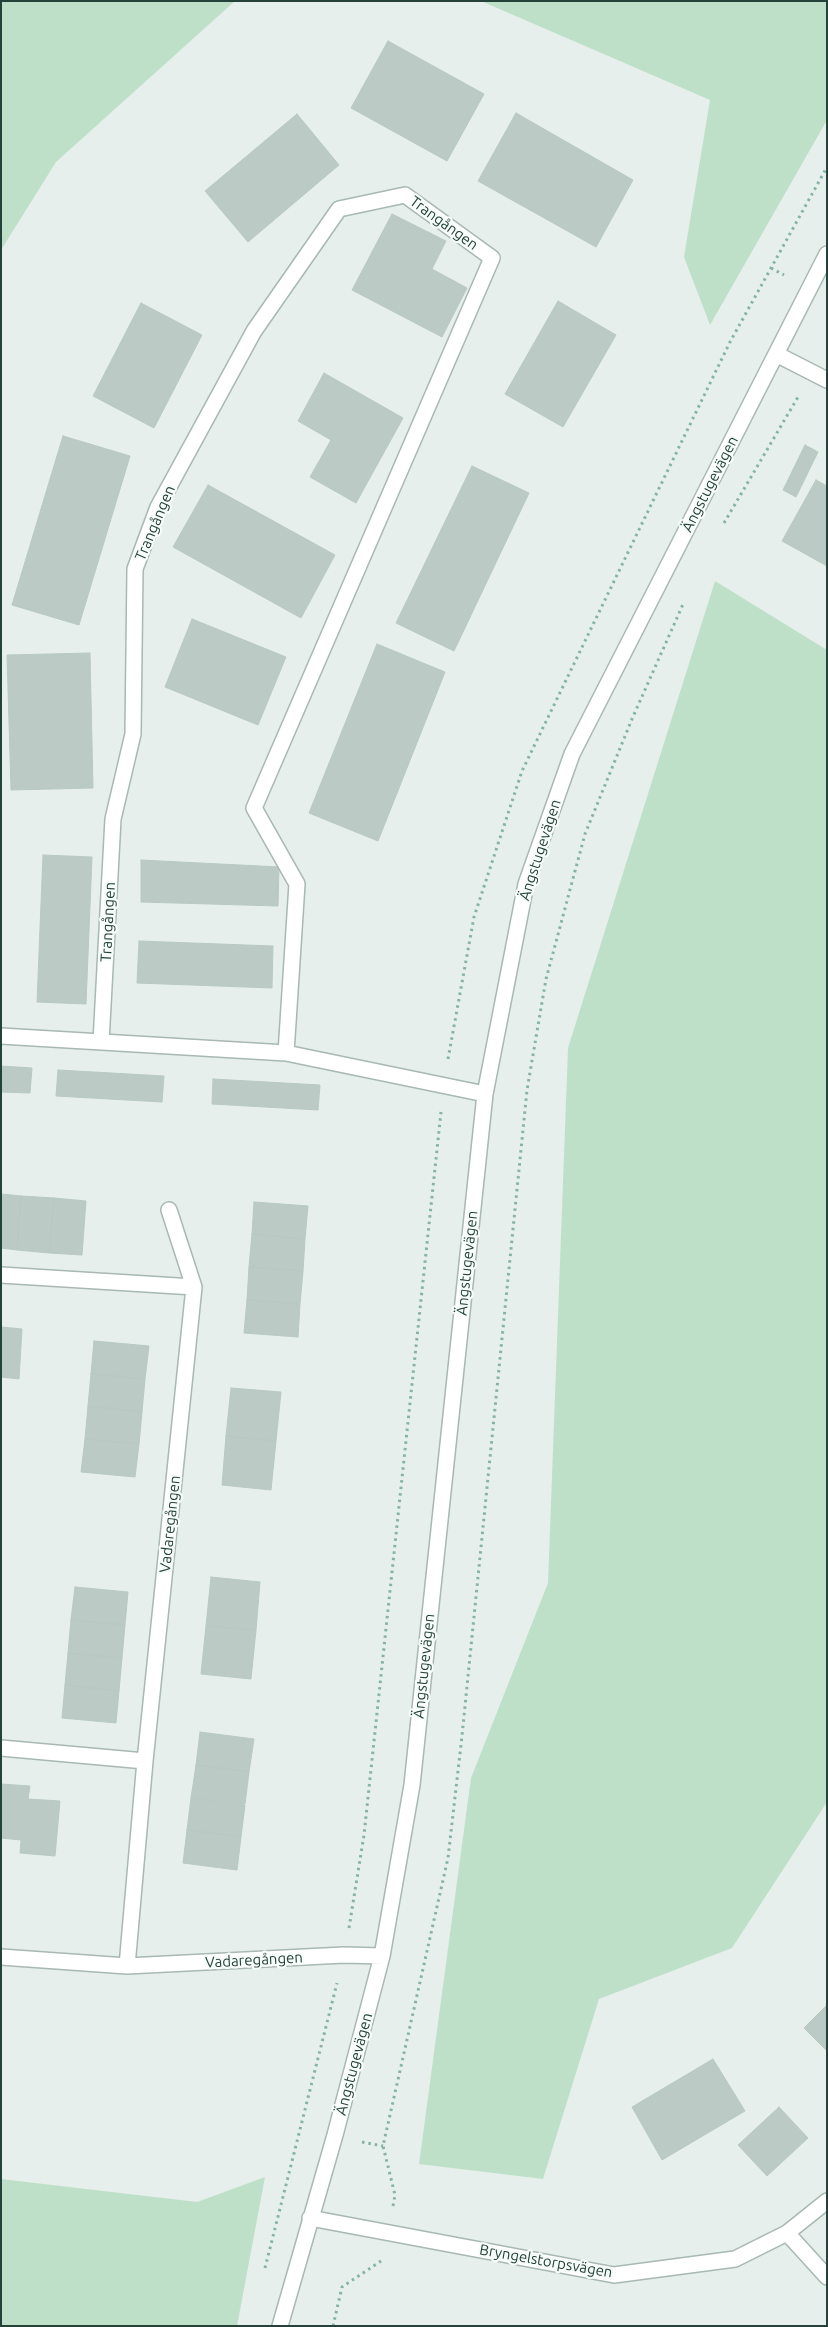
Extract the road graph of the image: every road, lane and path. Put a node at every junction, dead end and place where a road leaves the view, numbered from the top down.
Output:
1 (827, 254) edge
2 (776, 354) junction
3 (812, 372) junction
4 (827, 380) edge
5 (724, 524) dead end
6 (688, 593) dead end
7 (1, 1036) edge
8 (101, 1042) junction
9 (286, 1053) junction
10 (485, 1094) junction
11 (170, 1210) dead end
12 (1, 1275) edge
13 (194, 1287) junction
14 (1, 1748) edge
15 (145, 1760) junction
16 (382, 1956) junction
17 (1, 1957) edge
18 (127, 1966) junction
19 (827, 2201) edge
20 (310, 2218) junction
21 (387, 2233) junction
22 (787, 2233) junction
23 (827, 2277) edge
24 (280, 2326) edge
25 (332, 2326) edge

1 - 2 street, Ängstugevägen
2 - 3 street
2 - 10 street, Ängstugevägen
3 - 4 street
3 - 5 path
6 - 21 path
7 - 8 street
8 - 9 street
8 - 9 street, Trangången
9 - 10 street
10 - 16 street, Ängstugevägen
11 - 13 street, Vadaregången
12 - 13 street
13 - 15 street, Vadaregången
14 - 15 street
15 - 18 street, Vadaregången
16 - 18 street, Vadaregången
16 - 20 street, Ängstugevägen
17 - 18 street, Vadaregången
19 - 22 street, Bryngelstorpsvägen
20 - 21 street, Bryngelstorpsvägen
20 - 24 street, Ängstugevägen
21 - 22 street, Bryngelstorpsvägen
21 - 25 path
22 - 23 street

